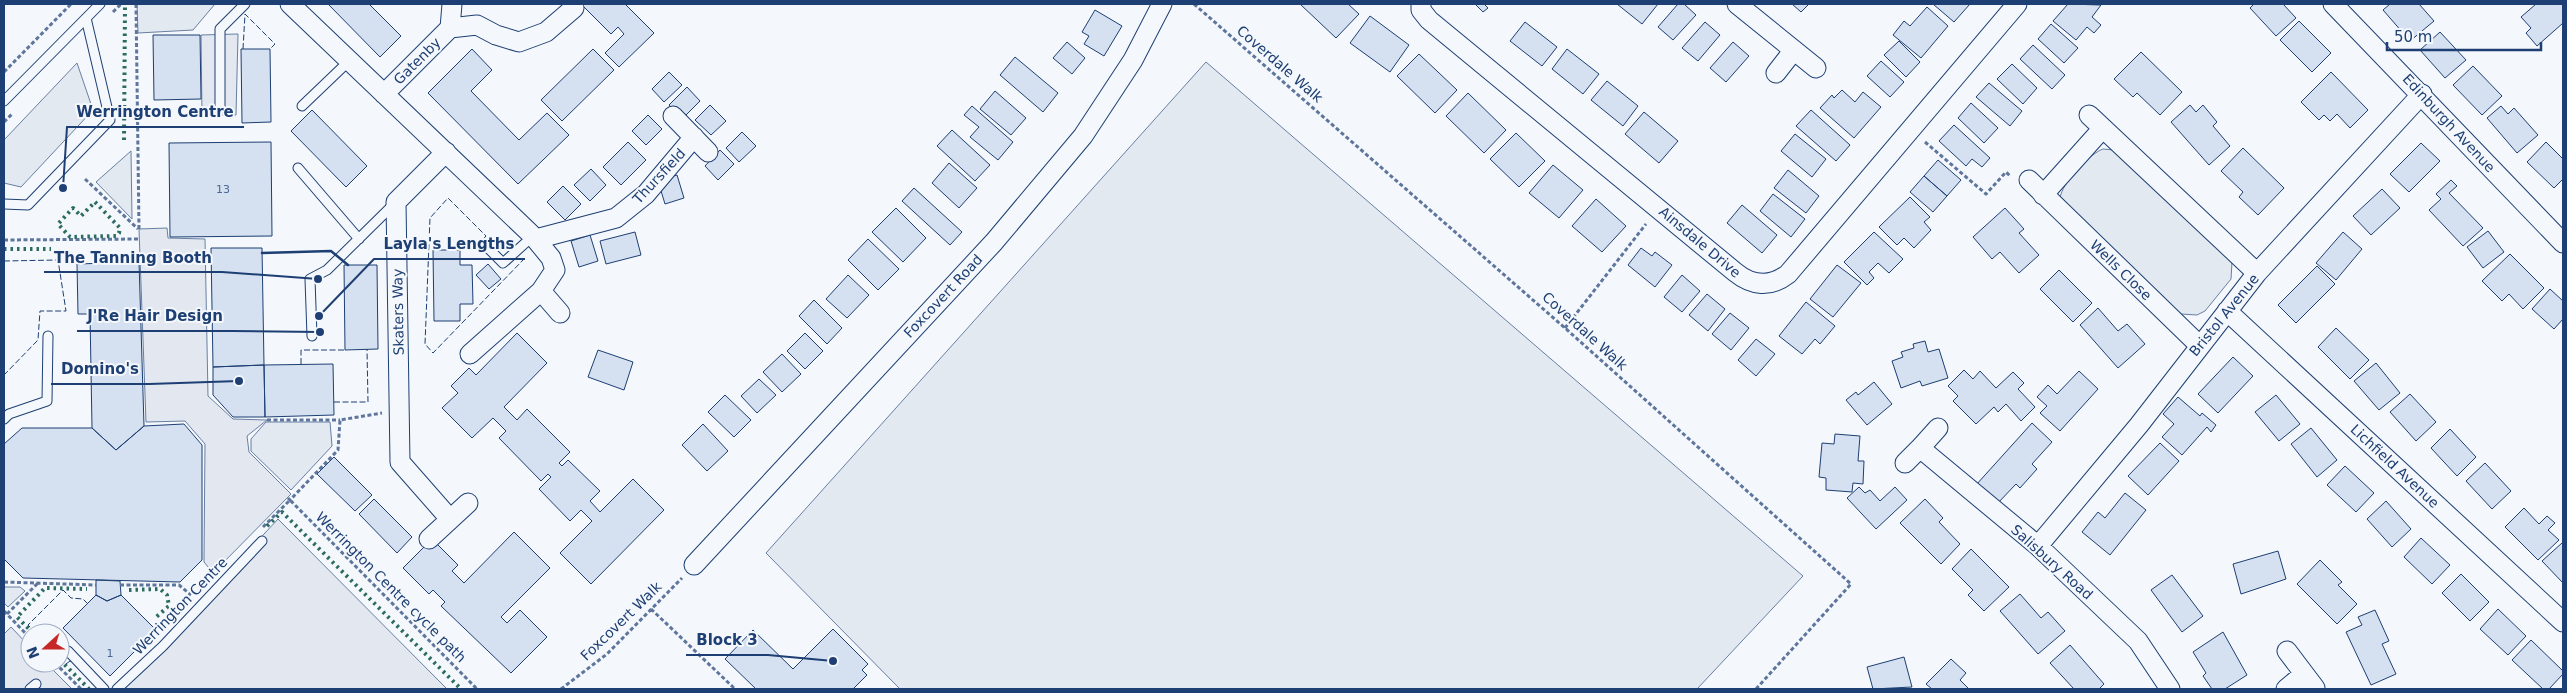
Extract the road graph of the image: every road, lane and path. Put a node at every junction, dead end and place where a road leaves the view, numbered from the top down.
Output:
1 (71, 4) edge
2 (100, 4) edge
3 (136, 4) edge
4 (245, 4) edge
5 (290, 4) edge
6 (452, 4) edge
7 (1162, 4) edge
8 (1194, 4) edge
9 (1420, 4) edge
10 (1737, 4) edge
11 (2017, 4) edge
12 (2333, 4) edge
13 (574, 8) dead end
14 (86, 18) junction
15 (450, 28) junction
16 (1794, 50) junction
17 (349, 61) junction
18 (1816, 68) dead end
19 (4, 72) edge
20 (1776, 73) dead end
21 (384, 94) junction
22 (2422, 94) junction
23 (4, 101) edge
24 (302, 106) dead end
25 (220, 108) dead end
26 (2089, 115) dead end
27 (674, 116) dead end
28 (1909, 128) junction
29 (2103, 128) junction
30 (694, 137) junction
31 (446, 152) junction
32 (708, 152) dead end
33 (298, 168) dead end
34 (84, 179) dead end
35 (2029, 180) joint
36 (2043, 194) junction
37 (396, 202) junction
38 (4, 204) edge
39 (1659, 208) junction
40 (534, 237) junction
41 (139, 239) dead end
42 (359, 239) junction
43 (4, 240) edge
44 (2563, 243) edge
45 (486, 246) dead end
46 (2257, 273) junction
47 (541, 291) junction
48 (2227, 311) junction
49 (560, 313) dead end
50 (1565, 328) junction
51 (48, 336) dead end
52 (312, 336) dead end
53 (2199, 345) junction
54 (470, 354) dead end
55 (400, 410) junction
56 (4, 420) edge
57 (266, 420) dead end
58 (340, 420) junction
59 (1938, 428) dead end
60 (1920, 448) junction
61 (1905, 463) dead end
62 (468, 503) dead end
63 (450, 520) junction
64 (429, 539) dead end
65 (262, 541) dead end
66 (2038, 546) junction
67 (694, 565) joint
68 (4, 582) edge
69 (38, 583) junction
70 (96, 585) dead end
71 (120, 585) dead end
72 (194, 598) dead end
73 (651, 609) junction
74 (5, 613) edge
75 (2563, 622) edge
76 (20, 628) edge
77 (2287, 650) dead end
78 (70, 653) edge
79 (65, 673) edge
80 (2310, 681) edge
81 (81, 689) edge
82 (104, 689) edge
83 (117, 689) edge
84 (477, 689) edge
85 (561, 689) edge
86 (735, 689) edge
87 (1756, 689) edge
88 (2170, 689) edge
89 (2286, 689) edge

1 - 19 path
2 - 14 lane
3 - 34 path
4 - 25 lane
5 - 17 street
6 - 15 street, Gatenby
7 - 67 street, Foxcovert Road
8 - 50 path, Coverdale Walk
9 - 39 street, Ainsdale Drive
10 - 16 street
11 - 28 street, Ainsdale Drive
12 - 22 street, Edinburgh Avenue
13 - 15 street, Gatenby
14 - 23 lane
14 - 38 lane
15 - 21 street, Gatenby
16 - 18 street
16 - 20 street
17 - 21 street
17 - 24 lane
21 - 31 street
22 - 44 street, Edinburgh Avenue
22 - 46 street, Bristol Avenue
26 - 29 street
27 - 30 street, Thursfield
28 - 35 path
28 - 39 street, Ainsdale Drive
29 - 36 street
29 - 46 street
30 - 32 street, Thursfield
30 - 40 street, Thursfield
31 - 37 street
31 - 40 street
33 - 42 lane
35 - 36 street, Wells Close
36 - 53 street, Wells Close
37 - 42 lane
37 - 55 street, Skaters Way
39 - 50 path
40 - 45 lane
40 - 47 street
41 - 43 path
42 - 52 lane
46 - 48 street, Bristol Avenue
47 - 49 street
47 - 54 street
48 - 53 street, Bristol Avenue
48 - 75 street, Lichfield Avenue
50 - 87 path, Coverdale Walk
51 - 56 lane
53 - 66 street, Bristol Avenue
55 - 58 path
55 - 63 street, Skaters Way
57 - 58 path
58 - 84 path, Werrington Centre cycle path
59 - 60 street
60 - 61 street
60 - 66 street, Salisbury Road
62 - 63 street
63 - 64 street
65 - 83 lane, Werrington Centre
66 - 88 street, Salisbury Road
67 - 73 path, Foxcovert Walk
68 - 69 path
69 - 70 path
69 - 74 path
71 - 72 path
73 - 85 path, Foxcovert Walk
73 - 86 path
74 - 76 path
77 - 80 street
78 - 82 lane
79 - 81 path
80 - 89 street

